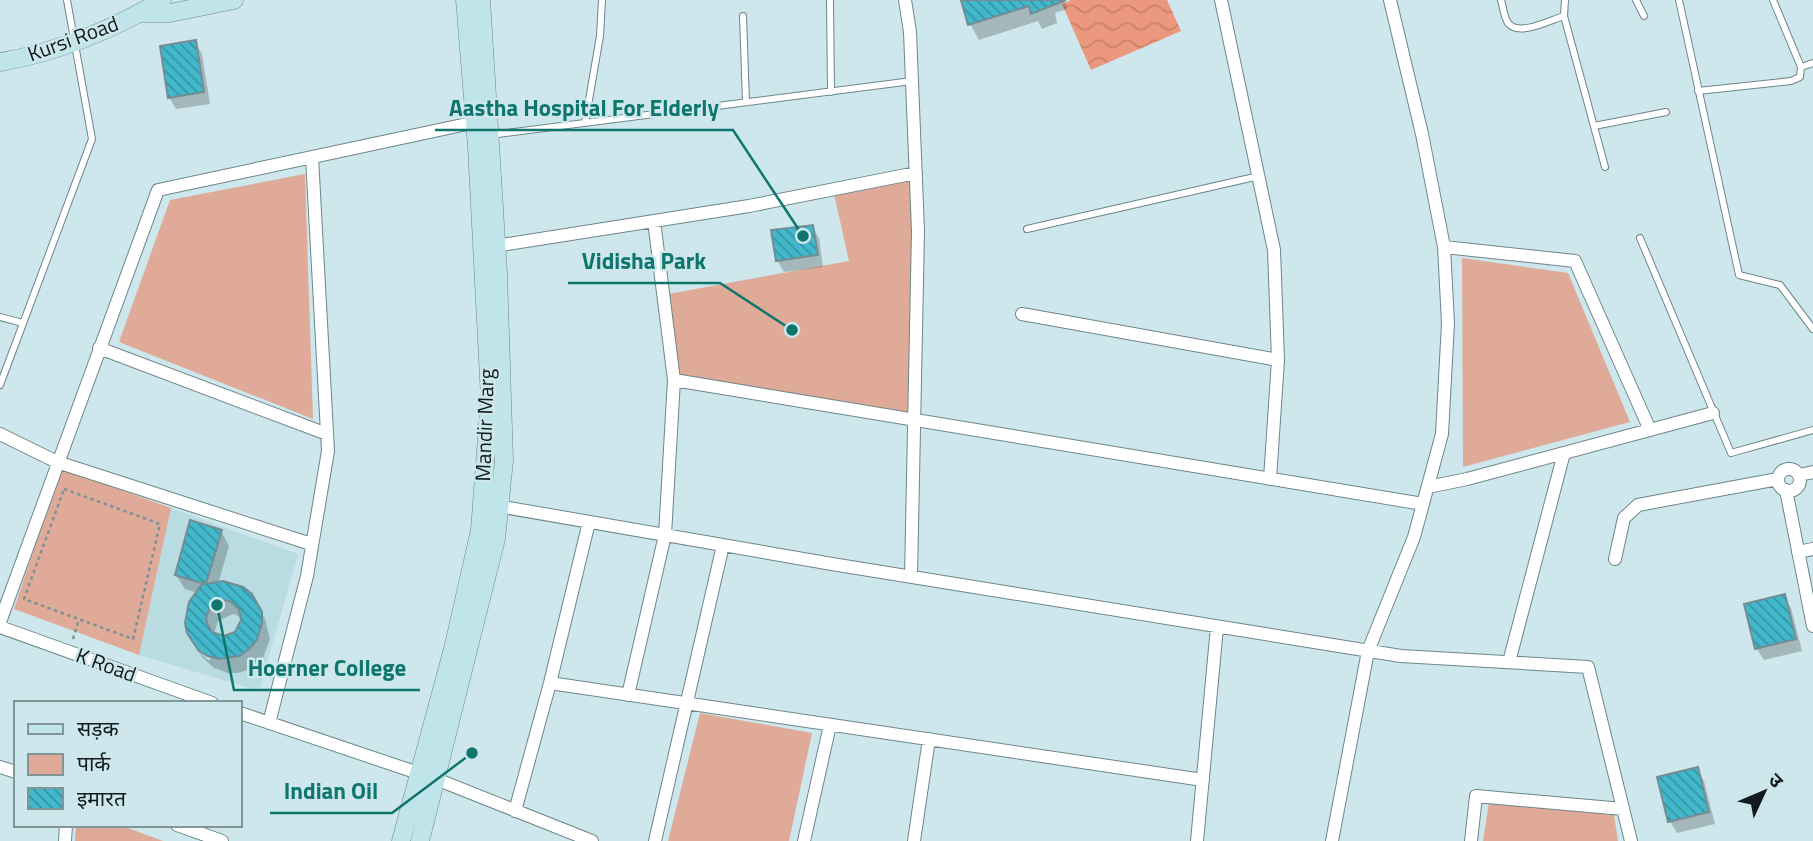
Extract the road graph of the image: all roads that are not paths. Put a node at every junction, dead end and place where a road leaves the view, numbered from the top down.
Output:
1 (67, 0) edge
2 (234, 0) edge
3 (464, 0) edge
4 (481, 0) edge
5 (601, 0) edge
6 (830, 0) edge
7 (905, 0) edge
8 (1221, 0) edge
9 (1390, 0) edge
10 (1501, 0) edge
11 (1565, 0) edge
12 (1636, 0) edge
13 (1679, 0) edge
14 (1773, 0) edge
15 (152, 3) edge
16 (743, 16) dead end
17 (1564, 16) junction
18 (1644, 16) dead end
19 (73, 41) junction
20 (0, 62) edge
21 (1813, 63) edge
22 (1801, 67) junction
23 (912, 81) junction
24 (1698, 91) junction
25 (831, 92) junction
26 (746, 102) junction
27 (1665, 112) dead end
28 (585, 123) junction
29 (1594, 126) junction
30 (482, 128) junction
31 (312, 157) junction
32 (1605, 167) dead end
33 (916, 173) junction
34 (1259, 176) junction
35 (654, 221) junction
36 (1027, 229) dead end
37 (1640, 239) dead end
38 (489, 247) junction
39 (1444, 247) junction
40 (1021, 314) dead end
41 (0, 317) edge
42 (23, 323) junction
43 (1813, 329) edge
44 (99, 348) junction
45 (1278, 360) junction
46 (674, 380) junction
47 (0, 385) edge
48 (1713, 413) junction
49 (916, 420) junction
50 (1650, 430) junction
51 (1813, 430) edge
52 (0, 434) edge
53 (327, 435) junction
54 (1564, 453) junction
55 (57, 462) junction
56 (1813, 472) edge
57 (1799, 475) junction
58 (1270, 479) junction
59 (1778, 479) junction
60 (1428, 487) junction
61 (1786, 491) junction
62 (1423, 504) junction
63 (491, 505) junction
64 (589, 522) junction
65 (665, 535) junction
66 (311, 544) junction
67 (723, 545) junction
68 (1813, 549) edge
69 (1798, 552) junction
70 (1615, 559) dead end
71 (911, 577) junction
72 (0, 624) edge
73 (1813, 626) edge
74 (1217, 627) junction
75 (1368, 651) junction
76 (1509, 662) junction
77 (550, 683) junction
78 (628, 695) junction
79 (206, 701) edge
80 (688, 703) junction
81 (242, 714) edge
82 (269, 723) junction
83 (830, 725) junction
84 (929, 739) junction
85 (427, 777) junction
86 (1203, 780) junction
87 (1623, 809) junction
88 (515, 811) junction
89 (183, 827) edge
90 (222, 841) edge
91 (401, 841) edge
92 (420, 841) edge
93 (593, 841) edge
94 (655, 841) edge
95 (803, 841) edge
96 (914, 841) edge
97 (1197, 841) edge
98 (1332, 841) edge
99 (1471, 841) edge
100 (1631, 841) edge

1 - 19 lane
2 - 15 main road, Kursi Road
3 - 30 main road
4 - 30 main road
5 - 28 lane
6 - 25 lane
7 - 23 street
8 - 34 street
9 - 39 street
10 - 17 lane
11 - 17 lane
12 - 18 lane
13 - 24 lane
14 - 22 lane
15 - 19 main road, Kursi Road
16 - 26 lane
17 - 29 lane
19 - 20 main road, Kursi Road
19 - 42 lane
21 - 22 lane
22 - 24 lane
23 - 25 lane
23 - 33 street
24 - 43 lane
25 - 26 lane
26 - 28 lane
27 - 29 lane
28 - 30 lane
29 - 32 lane
30 - 31 street
30 - 38 main road
31 - 44 street
31 - 53 street
33 - 35 street
33 - 49 street
34 - 36 lane
34 - 45 street
35 - 38 street
35 - 46 street
37 - 48 lane
38 - 63 main road
39 - 50 street
39 - 60 street
40 - 45 street
41 - 42 lane
42 - 47 lane
44 - 53 street
44 - 55 street
45 - 58 street
46 - 49 street
46 - 65 street
48 - 50 street
48 - 51 lane
49 - 58 street
49 - 71 street
50 - 54 street
52 - 55 street
53 - 66 street
54 - 60 street
54 - 76 street
55 - 66 street
55 - 72 street
56 - 57 street
57 - 59 street
57 - 61 street
58 - 62 street
59 - 61 street
59 - 70 street
60 - 62 street
61 - 69 street
62 - 75 street
63 - 64 street
63 - 85 main road
64 - 65 street
64 - 77 street
65 - 67 street
65 - 78 street
66 - 82 street
67 - 71 street
67 - 80 street
68 - 69 street
69 - 73 street
71 - 74 street
72 - 79 street, K Road
74 - 75 street
74 - 86 street
75 - 76 street
75 - 98 street
76 - 87 street
77 - 78 street
77 - 88 street
78 - 80 street
80 - 83 street
80 - 94 street
81 - 82 street
82 - 85 street
83 - 84 street
83 - 95 street
84 - 86 street
84 - 96 street
85 - 88 street
85 - 91 main road
85 - 92 main road
86 - 97 street
87 - 99 street
87 - 100 street
88 - 93 street
89 - 90 street

